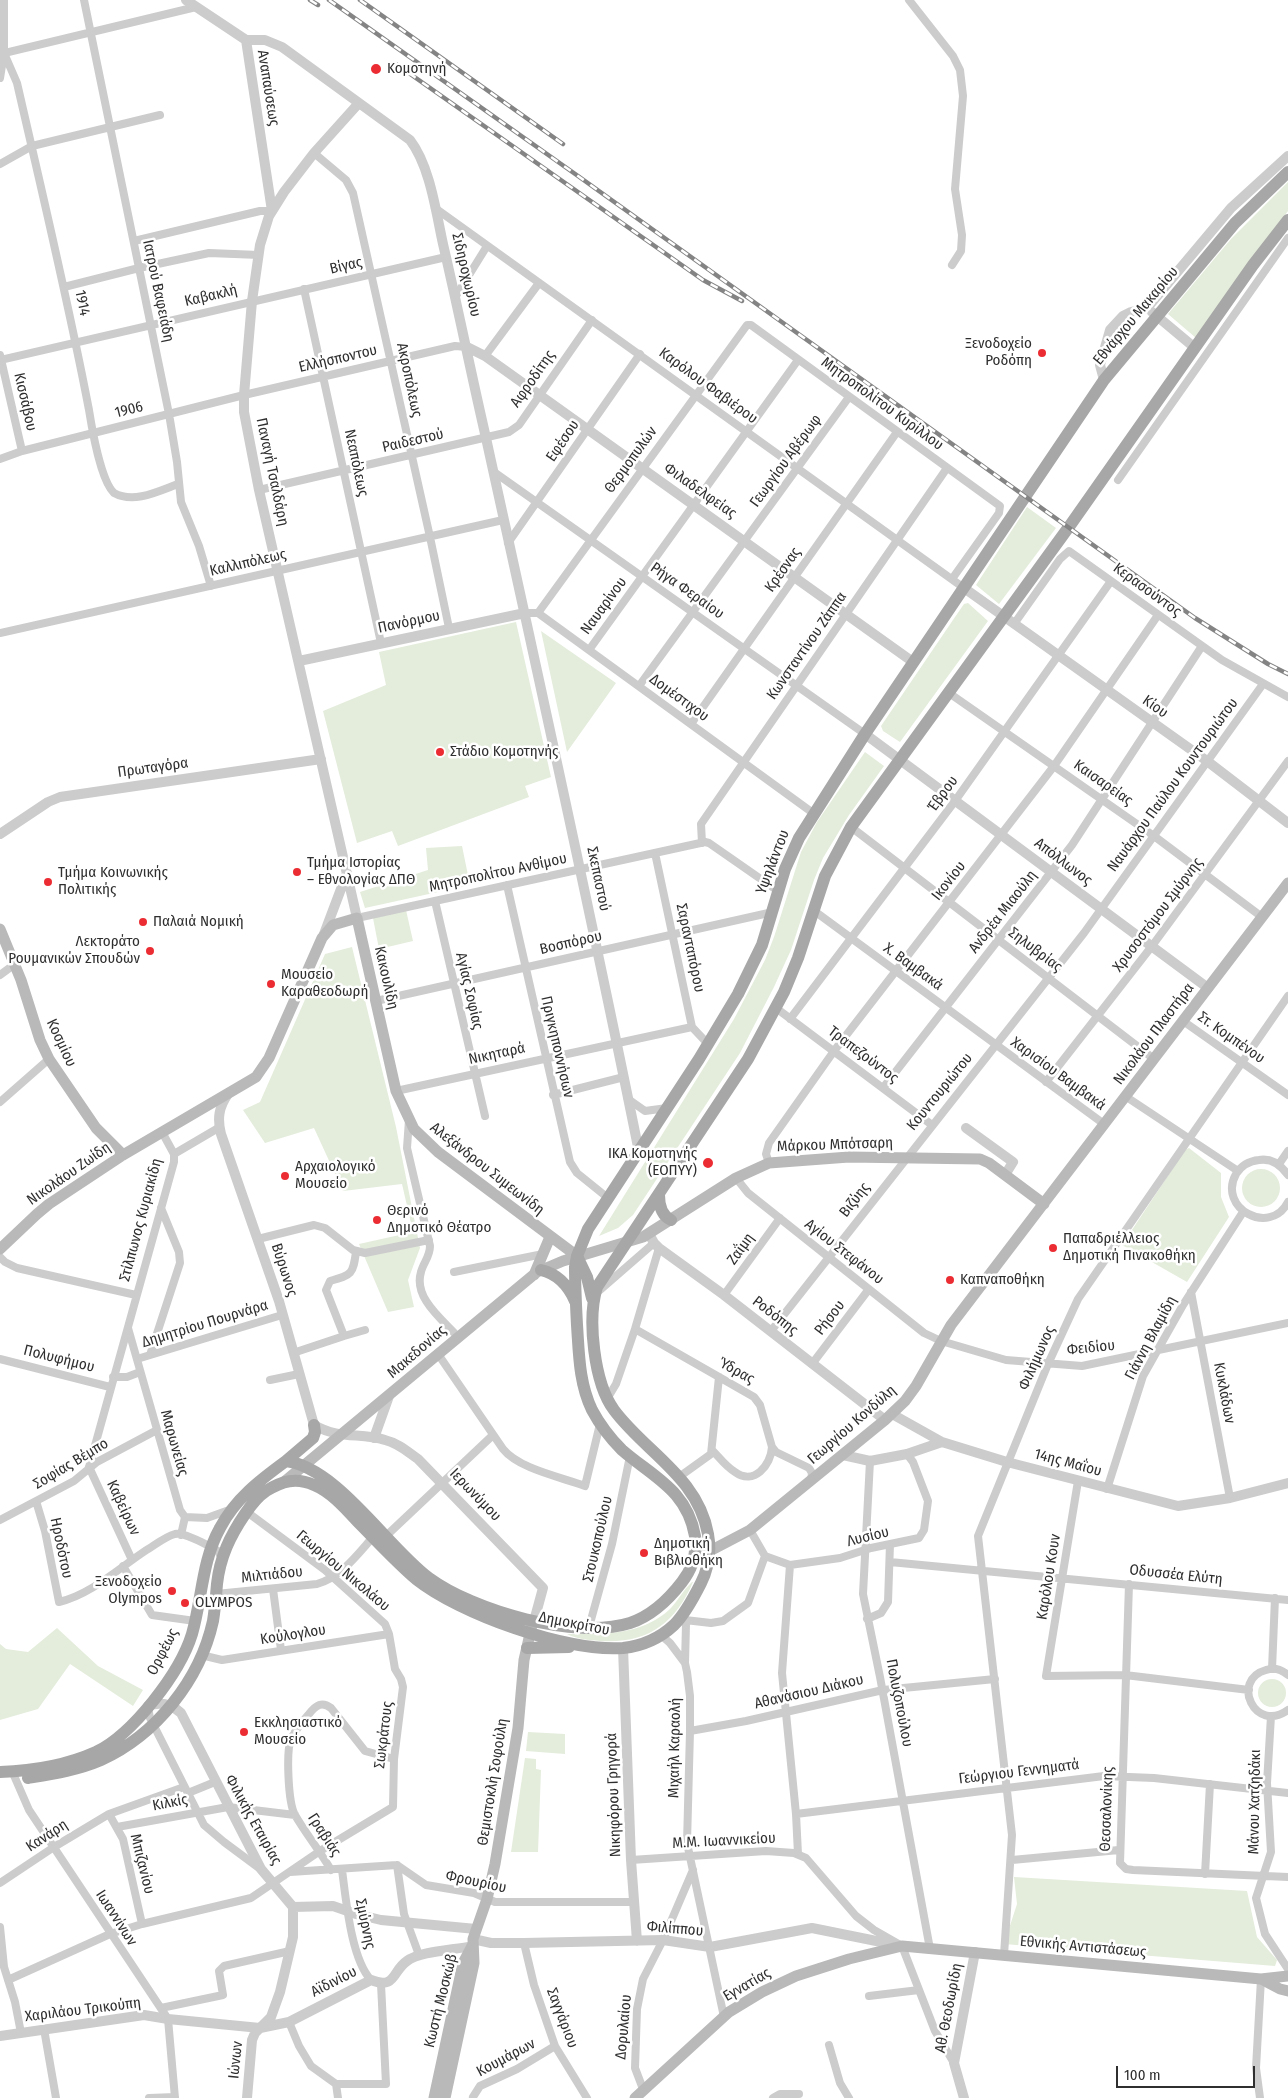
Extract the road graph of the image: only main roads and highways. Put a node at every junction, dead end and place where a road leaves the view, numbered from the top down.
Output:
1 (1288, 172) edge
2 (1288, 220) edge
3 (1027, 494) joint
4 (1288, 883) edge
5 (1288, 892) edge
6 (1276, 898) junction
7 (0, 928) edge
8 (396, 1090) joint
9 (162, 1132) joint
10 (123, 1154) junction
11 (659, 1195) junction
12 (1044, 1204) junction
13 (671, 1220) junction
14 (550, 1237) junction
15 (626, 1243) junction
16 (0, 1249) edge
17 (577, 1256) junction
18 (537, 1273) junction
19 (593, 1301) junction
20 (576, 1304) junction
21 (314, 1425) road end
22 (286, 1461) junction
23 (304, 1466) junction
24 (284, 1482) junction
25 (380, 1537) junction
26 (710, 1551) junction
27 (695, 1552) junction
28 (532, 1626) junction
29 (589, 1646) junction
30 (526, 1648) junction
31 (9, 1774) edge
32 (0, 1780) edge
33 (474, 1938) junction
34 (902, 1946) joint
35 (1288, 1976) edge
36 (1261, 1979) junction
37 (1288, 1991) edge
38 (434, 2098) edge
39 (445, 2098) edge
40 (635, 2098) edge

1 - 3 main road, Εθνάρχου Μακαρίου
2 - 11 main road
3 - 17 main road, Υψηλάντου
4 - 6 main road, Νικολάου Πλαστήρα
5 - 6 main road
6 - 12 main road, Νικολάου Πλαστήρα
7 - 10 main road, Κοσμίου
8 - 9 main road, Κακουλίδη
8 - 14 main road, Αλεξάνδρου Συμεωνίδη
9 - 10 main road, Νικολάου Ζωίδη
10 - 16 main road, Νικολάου Ζωίδη
11 - 13 main road
11 - 15 main road
12 - 13 main road, Μάρκου Μπότσαρη
12 - 26 main road, Γεωργίου Κονδύλη
13 - 15 main road, Μάρκου Μπότσαρη
14 - 17 main road, Αλεξάνδρου Συμεωνίδη
14 - 18 main road
15 - 17 main road, Μάρκου Μπότσαρη
15 - 19 main road, Δημοκρίτου
17 - 18 main road, Μακεδονίας
17 - 19 main road
17 - 20 main road, Δημοκρίτου
18 - 20 main road
18 - 23 main road, Μακεδονίας
19 - 26 main road, Δημοκρίτου
20 - 27 main road, Δημοκρίτου
21 - 22 main road, Ορφέως
22 - 23 main road
22 - 31 main road, Ορφέως
23 - 24 main road, Μακεδονίας
23 - 25 main road, Δημοκρίτου
24 - 25 main road, Δημοκρίτου
24 - 31 main road, Ορφέως
25 - 28 main road, Δημοκρίτου
26 - 27 main road, Γεωργίου Κονδύλη
26 - 29 main road, Δημοκρίτου
27 - 28 main road, Δημοκρίτου
28 - 29 main road, Δημοκρίτου
28 - 30 main road, Θεμιστοκλή Σοφούλη
29 - 30 main road
30 - 33 main road, Θεμιστοκλή Σοφούλη
31 - 32 main road, Ορφέως
33 - 38 main road, Κωστή Μοσκώβ
33 - 39 main road, Κωστή Μοσκώβ
34 - 36 main road, Εθνικής Αντιστάσεως
34 - 40 main road, Εγνατίας
35 - 36 main road, Εθνικής Αντιστάσεως
36 - 37 main road, Εθνικής Αντιστάσεως

